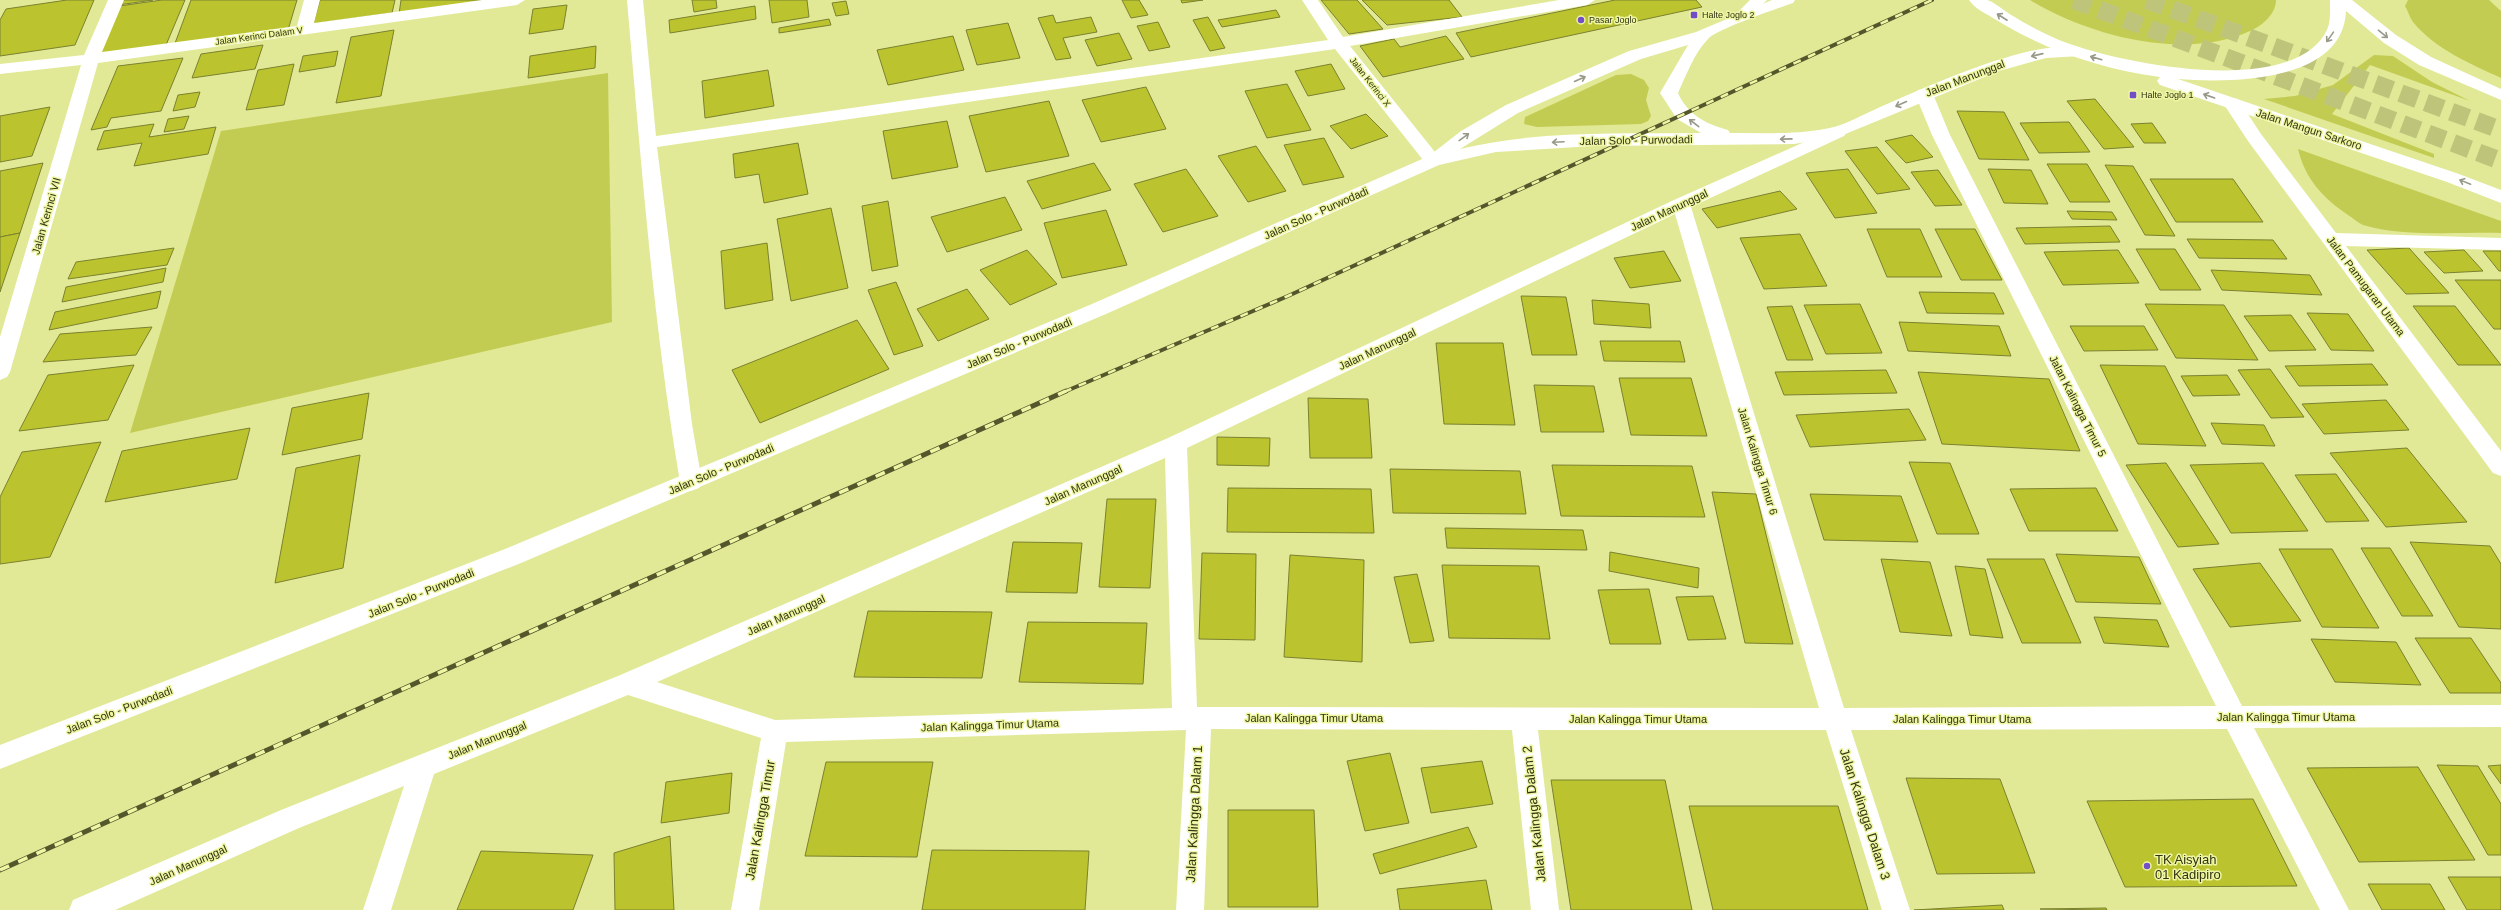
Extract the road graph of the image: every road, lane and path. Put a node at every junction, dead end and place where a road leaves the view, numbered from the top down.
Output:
1 (116, 0) edge
2 (312, 0) edge
3 (511, 0) edge
4 (635, 0) edge
5 (1310, 0) edge
6 (1587, 0) edge
7 (1759, 0) edge
8 (1787, 0) edge
9 (1978, 0) edge
10 (2338, 0) edge
11 (2342, 0) edge
12 (1741, 17) junction
13 (304, 30) junction
14 (1702, 35) junction
15 (1339, 43) junction
16 (2075, 52) junction
17 (91, 59) junction
18 (2117, 64) junction
19 (0, 69) edge
20 (1924, 94) junction
21 (2501, 94) edge
22 (2232, 104) junction
23 (1838, 132) junction
24 (1744, 139) junction
25 (648, 143) junction
26 (1433, 161) junction
27 (2501, 197) edge
28 (1681, 204) junction
29 (2331, 239) junction
30 (2501, 244) edge
31 (0, 372) edge
32 (1176, 444) junction
33 (2501, 467) edge
34 (692, 482) junction
35 (627, 684) junction
36 (2501, 716) edge
37 (2235, 718) junction
38 (1192, 719) junction
39 (1524, 719) junction
40 (1835, 719) junction
41 (775, 731) junction
42 (0, 757) edge
43 (423, 766) junction
44 (83, 910) edge
45 (377, 910) edge
46 (745, 910) edge
47 (1190, 910) edge
48 (1544, 910) edge
49 (1896, 910) edge
50 (2335, 910) edge

1 - 17 main road, Jalan Kerinci VII
2 - 13 main road
3 - 13 main road, Jalan Kerinci Dalam V
4 - 25 main road
5 - 15 main road, Jalan Kerinci X
6 - 15 main road
7 - 12 main road
8 - 12 main road, Jalan Solo - Purwodadi
16 -> 9 main road
10 -> 18 main road
11 -> 21 main road
12 - 14 main road, Jalan Solo - Purwodadi
13 - 17 main road, Jalan Kerinci Dalam V
24 -> 14 main road, Jalan Solo - Purwodadi
26 -> 14 main road, Jalan Solo - Purwodadi
15 - 25 main road
15 - 26 main road, Jalan Kerinci X
18 -> 16 main road
16 -> 20 main road, Jalan Manunggal
17 - 19 main road, Jalan Kerinci Dalam V
17 - 31 main road, Jalan Kerinci VII
22 -> 18 main road, Jalan Mangun Sarkoro
20 -> 23 main road, Jalan Manunggal
20 - 37 main road, Jalan Kalingga Timur 5
27 -> 22 main road, Jalan Mangun Sarkoro
22 - 29 main road, Jalan Pamugaran Utama
23 -> 24 main road, Jalan Solo - Purwodadi
23 - 28 main road, Jalan Manunggal
24 -> 26 main road, Jalan Solo - Purwodadi
25 - 34 main road
26 - 34 main road, Jalan Solo - Purwodadi
28 - 32 main road, Jalan Manunggal
28 - 40 main road, Jalan Kalingga Timur 6
29 - 30 main road
29 - 33 main road, Jalan Pamugaran Utama
32 - 35 main road, Jalan Manunggal
32 - 38 main road, Jalan Kalingga Dalam 1
34 - 42 main road, Jalan Solo - Purwodadi
35 - 41 main road, Jalan Kalingga Timur Utama
35 - 43 main road, Jalan Manunggal
36 - 37 main road, Jalan Kalingga Timur Utama
37 - 40 main road, Jalan Kalingga Timur Utama
37 - 50 main road, Jalan Kalingga Timur 5
38 - 39 main road, Jalan Kalingga Timur Utama
38 - 41 main road, Jalan Kalingga Timur Utama
38 - 47 main road, Jalan Kalingga Dalam 1
39 - 40 main road, Jalan Kalingga Timur Utama
39 - 48 main road, Jalan Kalingga Dalam 2
40 - 49 main road, Jalan Kalingga Dalam 3
41 - 46 main road, Jalan Kalingga Timur
43 - 44 main road, Jalan Manunggal
43 - 45 main road

